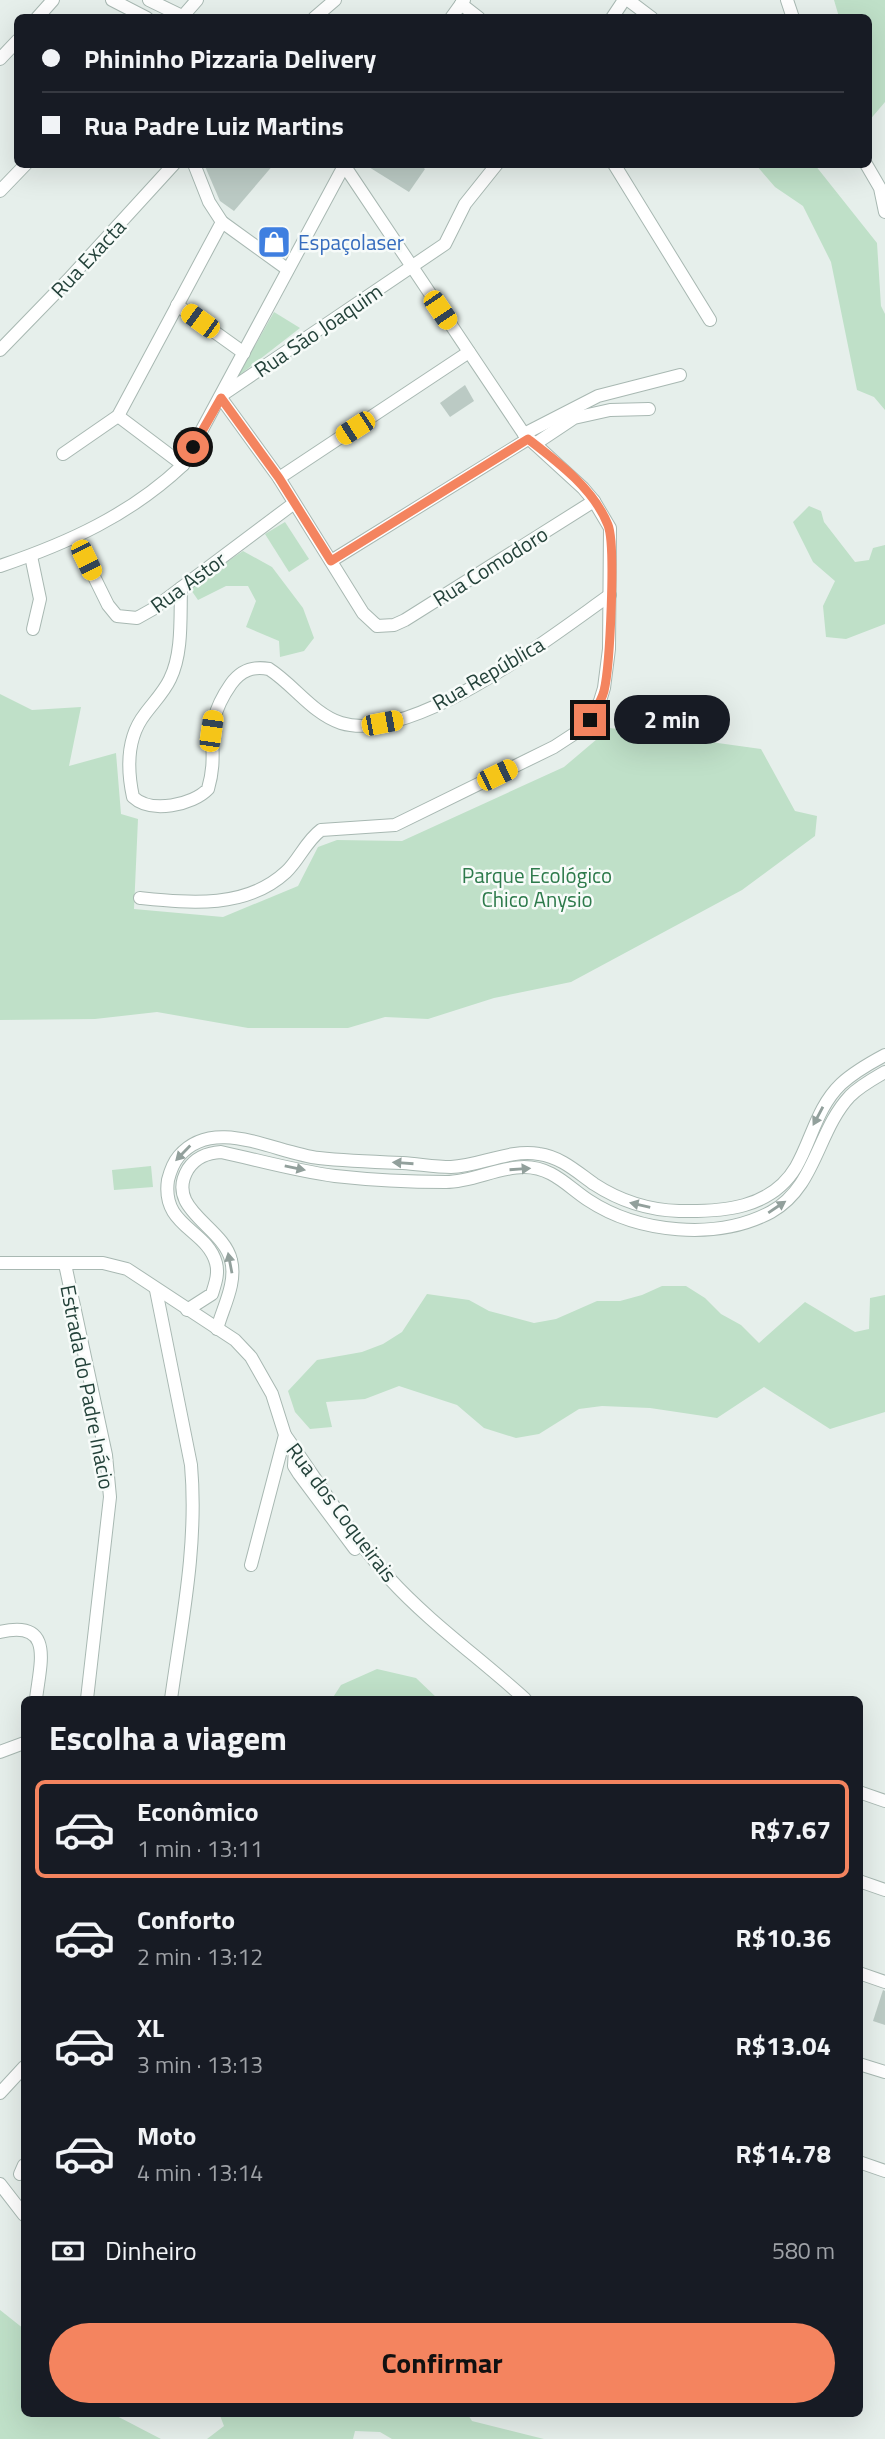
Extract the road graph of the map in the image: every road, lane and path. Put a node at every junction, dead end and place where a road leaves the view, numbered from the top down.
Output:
1 (53, 0) edge
2 (112, 0) edge
3 (149, 0) edge
4 (335, 0) edge
5 (618, 5) edge
6 (41, 14) edge
7 (138, 14) edge
8 (179, 14) edge
9 (319, 14) edge
10 (642, 14) edge
11 (22, 168) edge
12 (170, 168) edge
13 (196, 168) edge
14 (342, 168) edge
15 (346, 168) edge
16 (494, 168) edge
17 (616, 168) edge
18 (868, 168) edge
19 (0, 191) edge
20 (885, 212) edge
21 (222, 222) junction
22 (412, 268) junction
23 (287, 269) junction
24 (177, 305) junction
25 (710, 320) dead end
26 (0, 350) edge
27 (469, 352) junction
28 (244, 353) junction
29 (680, 375) dead end
30 (223, 396) junction
31 (649, 409) dead end
32 (118, 416) junction
33 (529, 439) junction
34 (63, 454) dead end
35 (183, 465) junction
36 (279, 478) junction
37 (594, 500) junction
38 (293, 504) junction
39 (75, 538) junction
40 (31, 556) junction
41 (331, 561) junction
42 (0, 566) edge
43 (181, 587) junction
44 (610, 595) junction
45 (33, 629) dead end
46 (140, 898) dead end
47 (885, 1055) edge
48 (885, 1072) edge
49 (840, 1085) junction
50 (851, 1095) junction
51 (428, 1165) junction
52 (427, 1181) junction
53 (182, 1188) junction
54 (167, 1189) junction
55 (748, 1206) junction
56 (754, 1220) junction
57 (0, 1263) edge
58 (65, 1264) junction
59 (156, 1290) junction
60 (204, 1301) junction
61 (187, 1310) junction
62 (221, 1312) junction
63 (217, 1329) junction
64 (285, 1435) junction
65 (295, 1449) junction
66 (355, 1549) dead end
67 (251, 1564) dead end
68 (0, 1632) edge
69 (36, 1696) edge
70 (87, 1696) edge
71 (172, 1696) edge
72 (521, 1696) edge
73 (21, 1744) edge
74 (0, 1752) edge
75 (863, 1793) edge
76 (885, 1801) edge
77 (863, 1882) edge
78 (885, 1890) edge
79 (863, 1974) edge
80 (885, 1982) edge
81 (863, 2065) edge
82 (21, 2070) edge
83 (885, 2072) edge
84 (0, 2093) edge
85 (863, 2163) edge
86 (885, 2171) edge
87 (0, 2184) edge
88 (21, 2211) edge

1 - 6 street
2 - 7 street
3 - 8 street
4 - 9 street
5 - 10 street
11 - 19 street
12 - 26 street, Rua Exacta
13 - 21 street
14 - 23 street
15 - 22 street
16 - 22 street, Rua São Joaquim
17 - 25 street
18 - 20 street
21 - 23 street
21 - 24 street
22 - 27 street
22 - 30 street, Rua São Joaquim
23 - 28 street
24 - 28 street
24 - 32 street
27 - 33 street
27 - 36 street
28 - 30 street
29 - 33 street
30 - 35 street
30 - 36 street
31 - 33 street
32 - 34 street
32 - 35 street
33 - 37 street
33 - 41 street
35 - 39 street
36 - 38 street
37 - 41 street, Rua Comodoro
37 - 44 street
38 - 41 street
38 - 43 street, Rua Astor
39 - 40 street
39 - 43 street, Rua Astor
40 - 42 street
40 - 45 street
43 - 44 street, Rua República
44 - 46 street
47 - 49 street
48 - 50 street
49 - 50 street
49 -> 55 street
56 -> 50 street
51 - 52 street
51 -> 54 street
55 -> 51 street
53 -> 52 street
52 -> 56 street
53 - 54 street
62 -> 53 street
54 - 60 street
55 - 56 street
57 - 58 street, Estrada do Padre Inácio
58 - 59 street
58 - 70 street, Estrada do Padre Inácio
59 - 61 street
59 - 71 street
60 - 61 street
60 - 62 street
61 - 63 street
62 - 63 street
63 - 64 street
64 - 65 street, Rua dos Coqueirais
64 - 67 street
65 - 66 street
65 - 72 street, Rua dos Coqueirais
68 - 69 street
73 - 74 street
75 - 76 street
77 - 78 street
79 - 80 street
81 - 83 street
82 - 84 street
85 - 86 street
87 - 88 street

